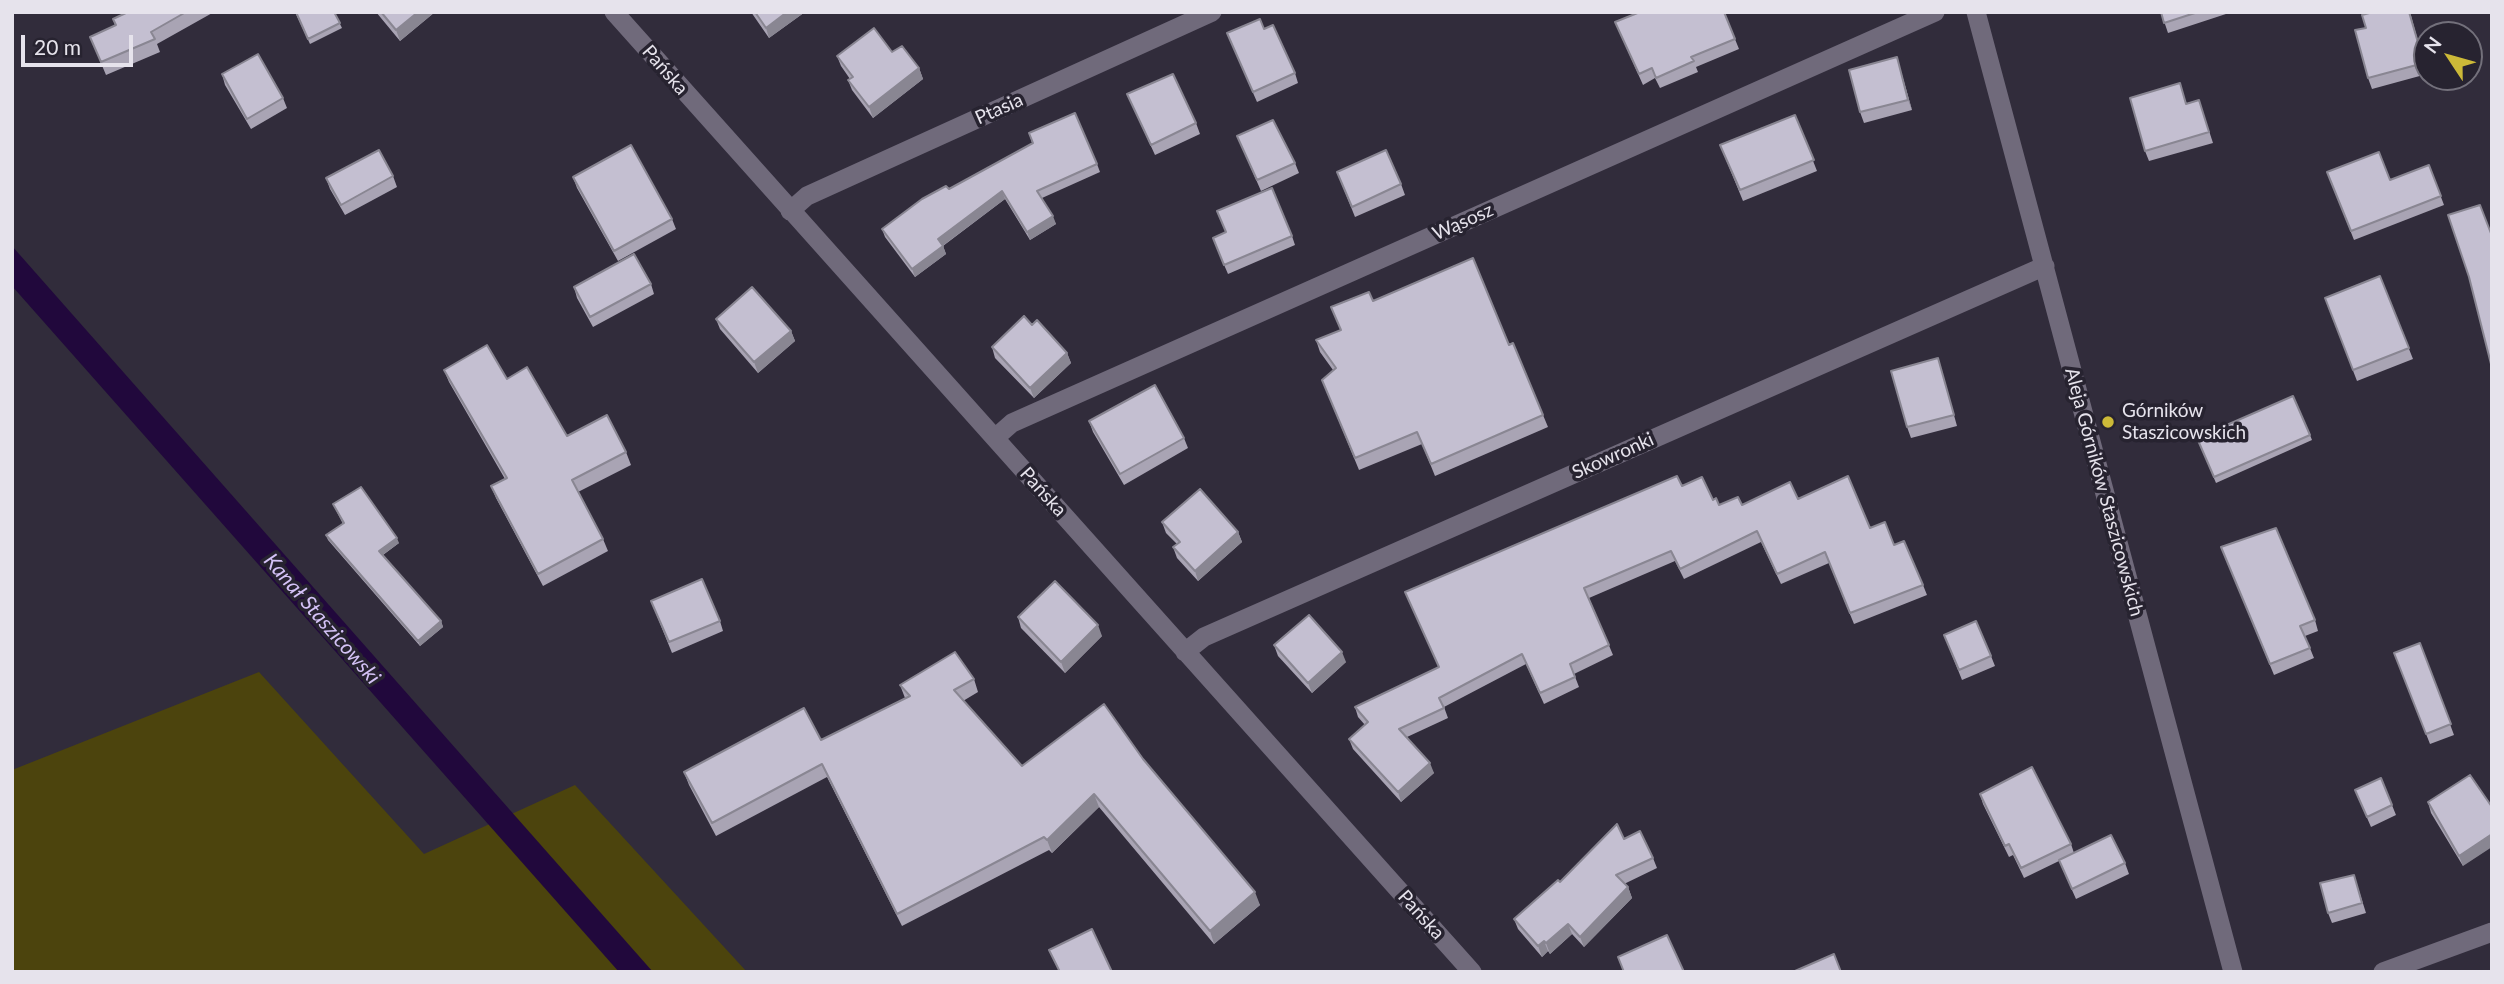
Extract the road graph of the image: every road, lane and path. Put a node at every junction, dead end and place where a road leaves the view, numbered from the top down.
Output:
1 (1212, 12) edge
2 (1935, 12) edge
3 (1976, 12) edge
4 (617, 13) edge
5 (790, 211) junction
6 (2045, 266) junction
7 (995, 438) junction
8 (1185, 652) junction
9 (2492, 932) edge
10 (1472, 972) edge
11 (2233, 972) edge
12 (2383, 972) edge

1 - 5 street, Ptasia
2 - 7 street, Wąsosz
3 - 6 street, Aleja Górników Staszicowskich
4 - 5 street, Pańska
5 - 7 street, Pańska
6 - 8 street, Skowronki
6 - 11 street, Aleja Górników Staszicowskich
7 - 8 street, Pańska
8 - 10 street, Pańska
9 - 12 street

